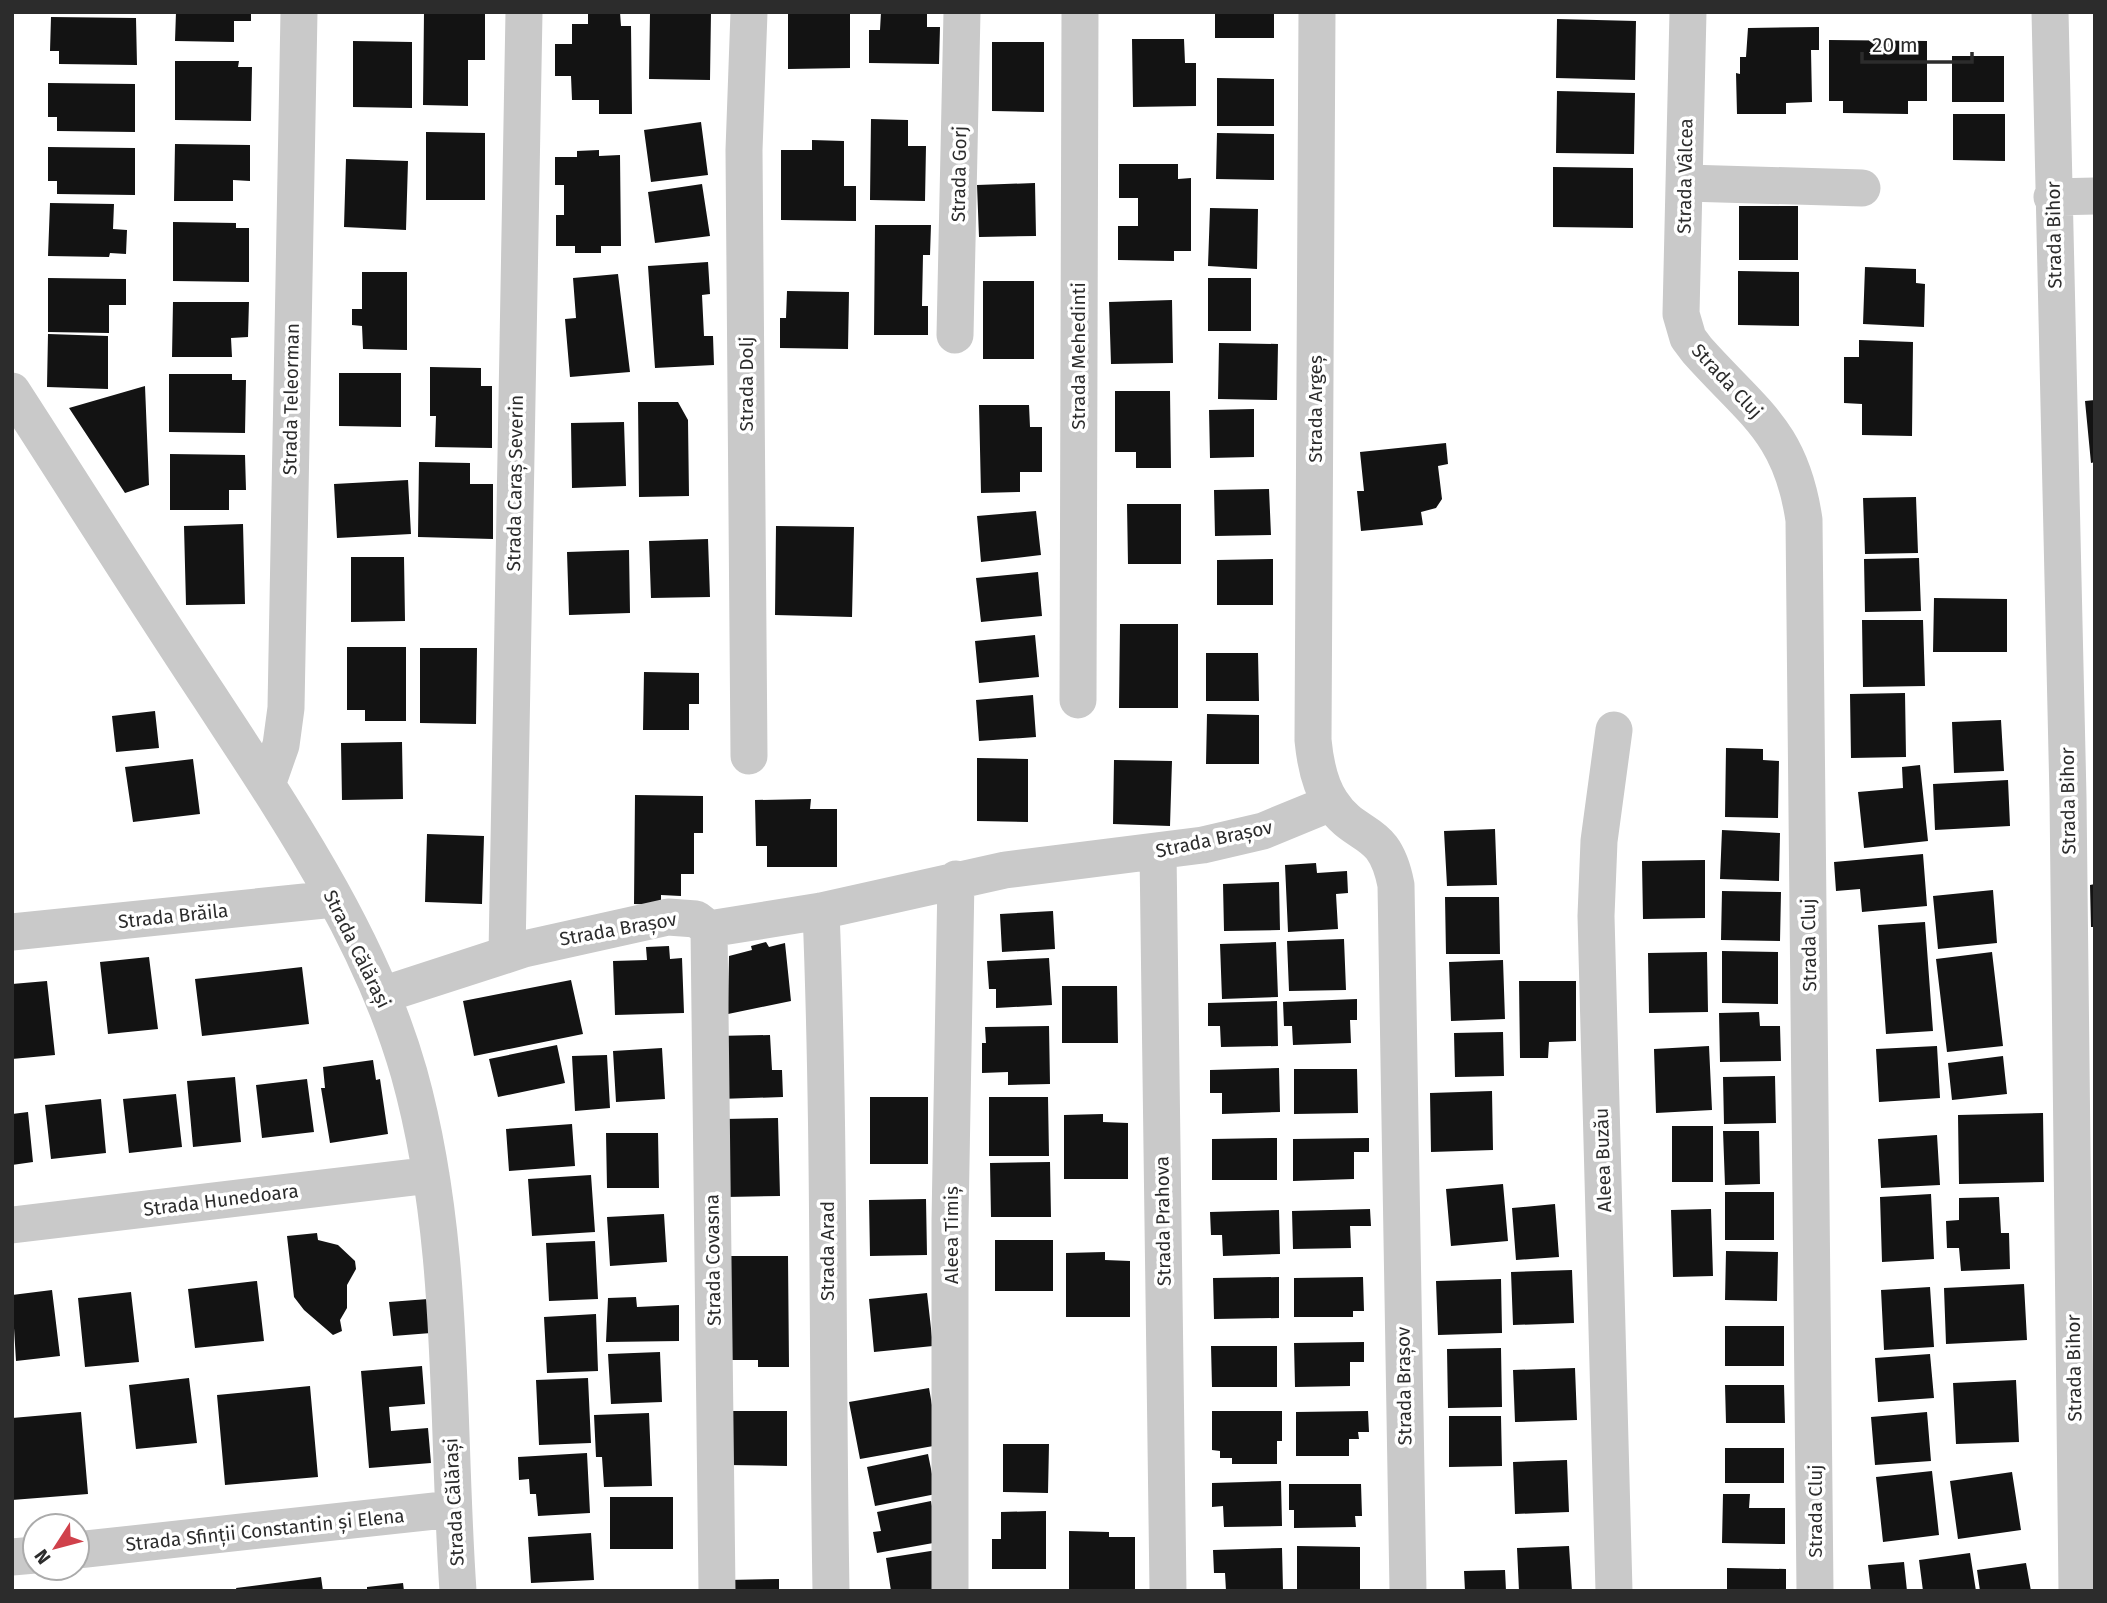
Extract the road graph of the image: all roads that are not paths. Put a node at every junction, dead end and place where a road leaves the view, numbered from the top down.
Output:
1 (299, 12) edge
2 (524, 12) edge
3 (748, 12) edge
4 (962, 12) edge
5 (1080, 12) edge
6 (1317, 12) edge
7 (1688, 12) edge
8 (2050, 12) edge
9 (1686, 183) junction
10 (1862, 188) dead end
11 (2095, 196) edge
12 (2052, 197) junction
13 (955, 335) dead end
14 (1688, 338) joint
15 (12, 391) edge
16 (1078, 700) dead end
17 (1614, 730) dead end
18 (749, 756) dead end
19 (268, 782) junction
20 (1331, 803) junction
21 (1158, 852) junction
22 (956, 879) junction
23 (334, 899) junction
24 (821, 911) junction
25 (709, 929) junction
26 (12, 932) edge
27 (507, 954) junction
28 (382, 995) junction
29 (431, 1175) junction
30 (12, 1225) edge
31 (453, 1509) junction
32 (91, 1548) edge
33 (458, 1591) edge
34 (717, 1591) edge
35 (831, 1591) edge
36 (950, 1591) edge
37 (1168, 1591) edge
38 (1408, 1591) edge
39 (1615, 1591) edge
40 (1815, 1591) edge
41 (2077, 1591) edge

1 - 19 street, Strada Teleorman
2 - 27 street, Strada Caraș Severin
3 - 18 street, Strada Dolj
4 - 13 street, Strada Gorj
5 - 16 street, Strada Mehedinti
6 - 20 street, Strada Argeș
7 - 9 street, Strada Vâlcea
8 - 12 street, Strada Bihor
9 - 10 street
9 - 14 street, Strada Vâlcea
11 - 12 street
12 - 41 street, Strada Bihor
14 - 40 street, Strada Cluj
15 - 19 street, Strada Călărași
17 - 39 street, Aleea Buzău
19 - 23 street, Strada Călărași
20 - 21 street, Strada Brașov
20 - 38 street, Strada Brașov
21 - 22 street, Strada Brașov
21 - 37 street, Strada Prahova
22 - 24 street, Strada Brașov
22 - 36 street, Aleea Timiș
23 - 26 street, Strada Brăila
23 - 28 street, Strada Călărași
24 - 25 street, Strada Brașov
24 - 35 street, Strada Arad
25 - 27 street, Strada Brașov
25 - 34 street, Strada Covasna
27 - 28 street, Strada Brașov
28 - 29 street, Strada Călărași
29 - 30 street, Strada Hunedoara
29 - 31 street, Strada Călărași
31 - 32 street, Strada Sfinții Constantin și Elena
31 - 33 street, Strada Călărași

